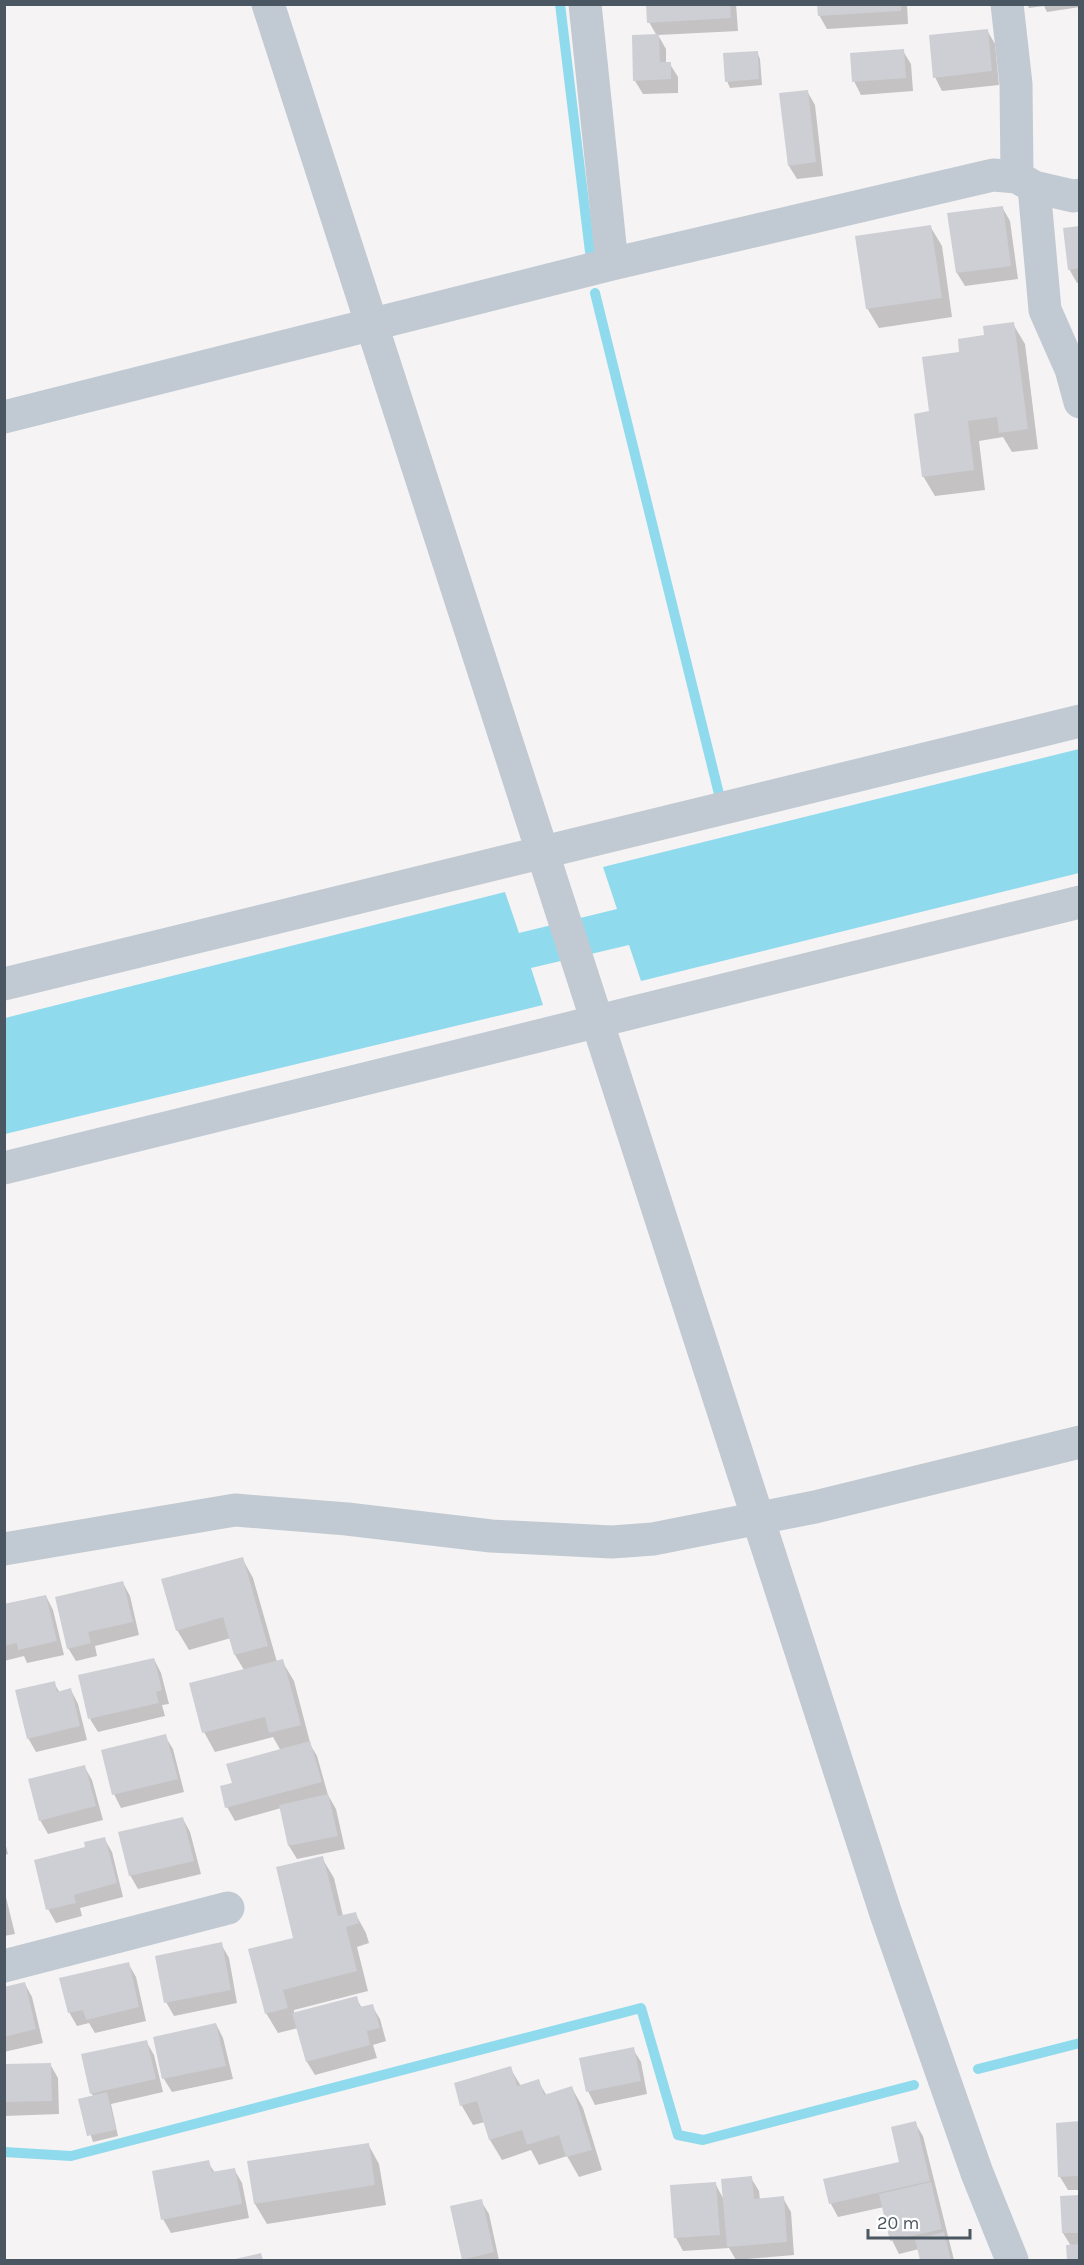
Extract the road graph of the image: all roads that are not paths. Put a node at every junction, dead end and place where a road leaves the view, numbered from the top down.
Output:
1 (268, 4) edge
2 (585, 4) edge
3 (1007, 4) edge
4 (1026, 182) junction
5 (1080, 195) edge
6 (612, 264) junction
7 (370, 326) junction
8 (1080, 402) edge
9 (4, 417) edge
10 (1080, 721) edge
11 (541, 852) junction
12 (1080, 902) edge
13 (4, 984) edge
14 (596, 1020) junction
15 (4, 1168) edge
16 (1080, 1442) edge
17 (759, 1517) junction
18 (4, 1549) edge
19 (228, 1908) dead end
20 (4, 1965) edge
21 (1012, 2260) edge

1 - 7 street
2 - 6 street
3 - 4 street
4 - 5 street
4 - 6 street
4 - 8 street
6 - 7 street
7 - 9 street
7 - 11 street
10 - 11 street
11 - 13 street
11 - 14 street
12 - 14 street
14 - 15 street
14 - 17 street
16 - 17 street
17 - 18 street
17 - 21 street
19 - 20 street

